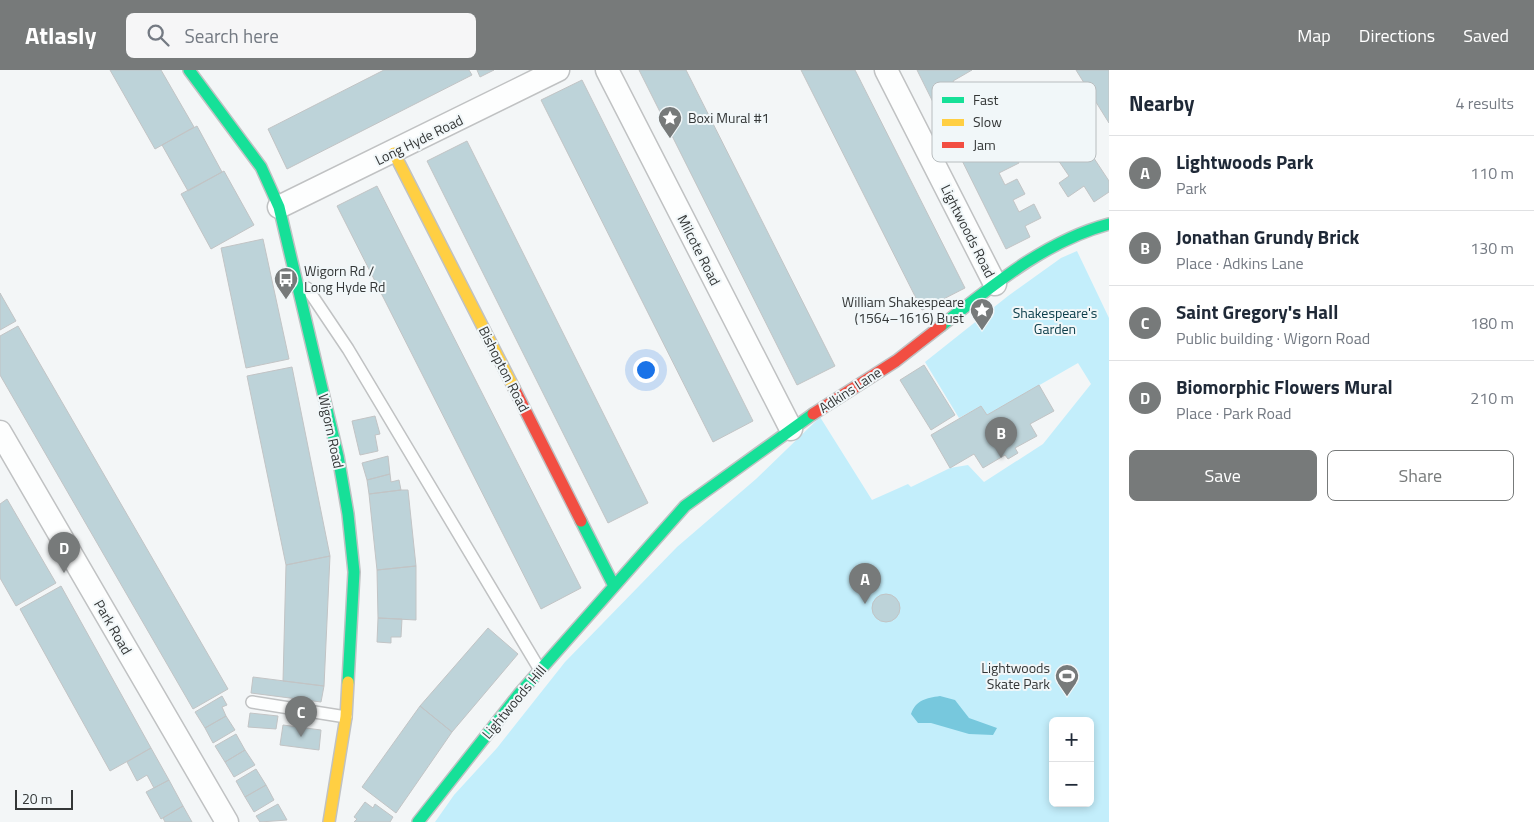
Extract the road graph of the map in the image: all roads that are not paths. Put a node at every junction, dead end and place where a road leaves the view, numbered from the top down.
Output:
1 (189, 70) edge
2 (558, 70) edge
3 (607, 70) edge
4 (886, 70) edge
5 (394, 152) junction
6 (932, 160) edge
7 (933, 162) edge
8 (279, 207) junction
9 (1109, 224) edge
10 (294, 269) junction
11 (995, 284) junction
12 (791, 429) junction
13 (0, 432) edge
14 (614, 586) junction
15 (540, 670) junction
16 (252, 702) dead end
17 (346, 717) junction
18 (227, 822) edge
19 (330, 822) edge
20 (418, 822) edge

1 - 8 street, Wigorn Road
2 - 5 street, Long Hyde Road
3 - 12 street, Milcote Road
4 - 6 street, Lightwoods Road
5 - 8 street, Long Hyde Road
5 - 14 street, Bishopton Road
7 - 11 street, Lightwoods Road
8 - 10 street, Wigorn Road
9 - 11 street, Adkins Lane
10 - 15 lane
10 - 17 street, Wigorn Road
11 - 12 street, Adkins Lane
12 - 14 street, Adkins Lane
13 - 18 street, Park Road
14 - 15 street, Lightwoods Hill
15 - 20 street, Lightwoods Hill
16 - 17 lane
17 - 19 street, Wigorn Road

